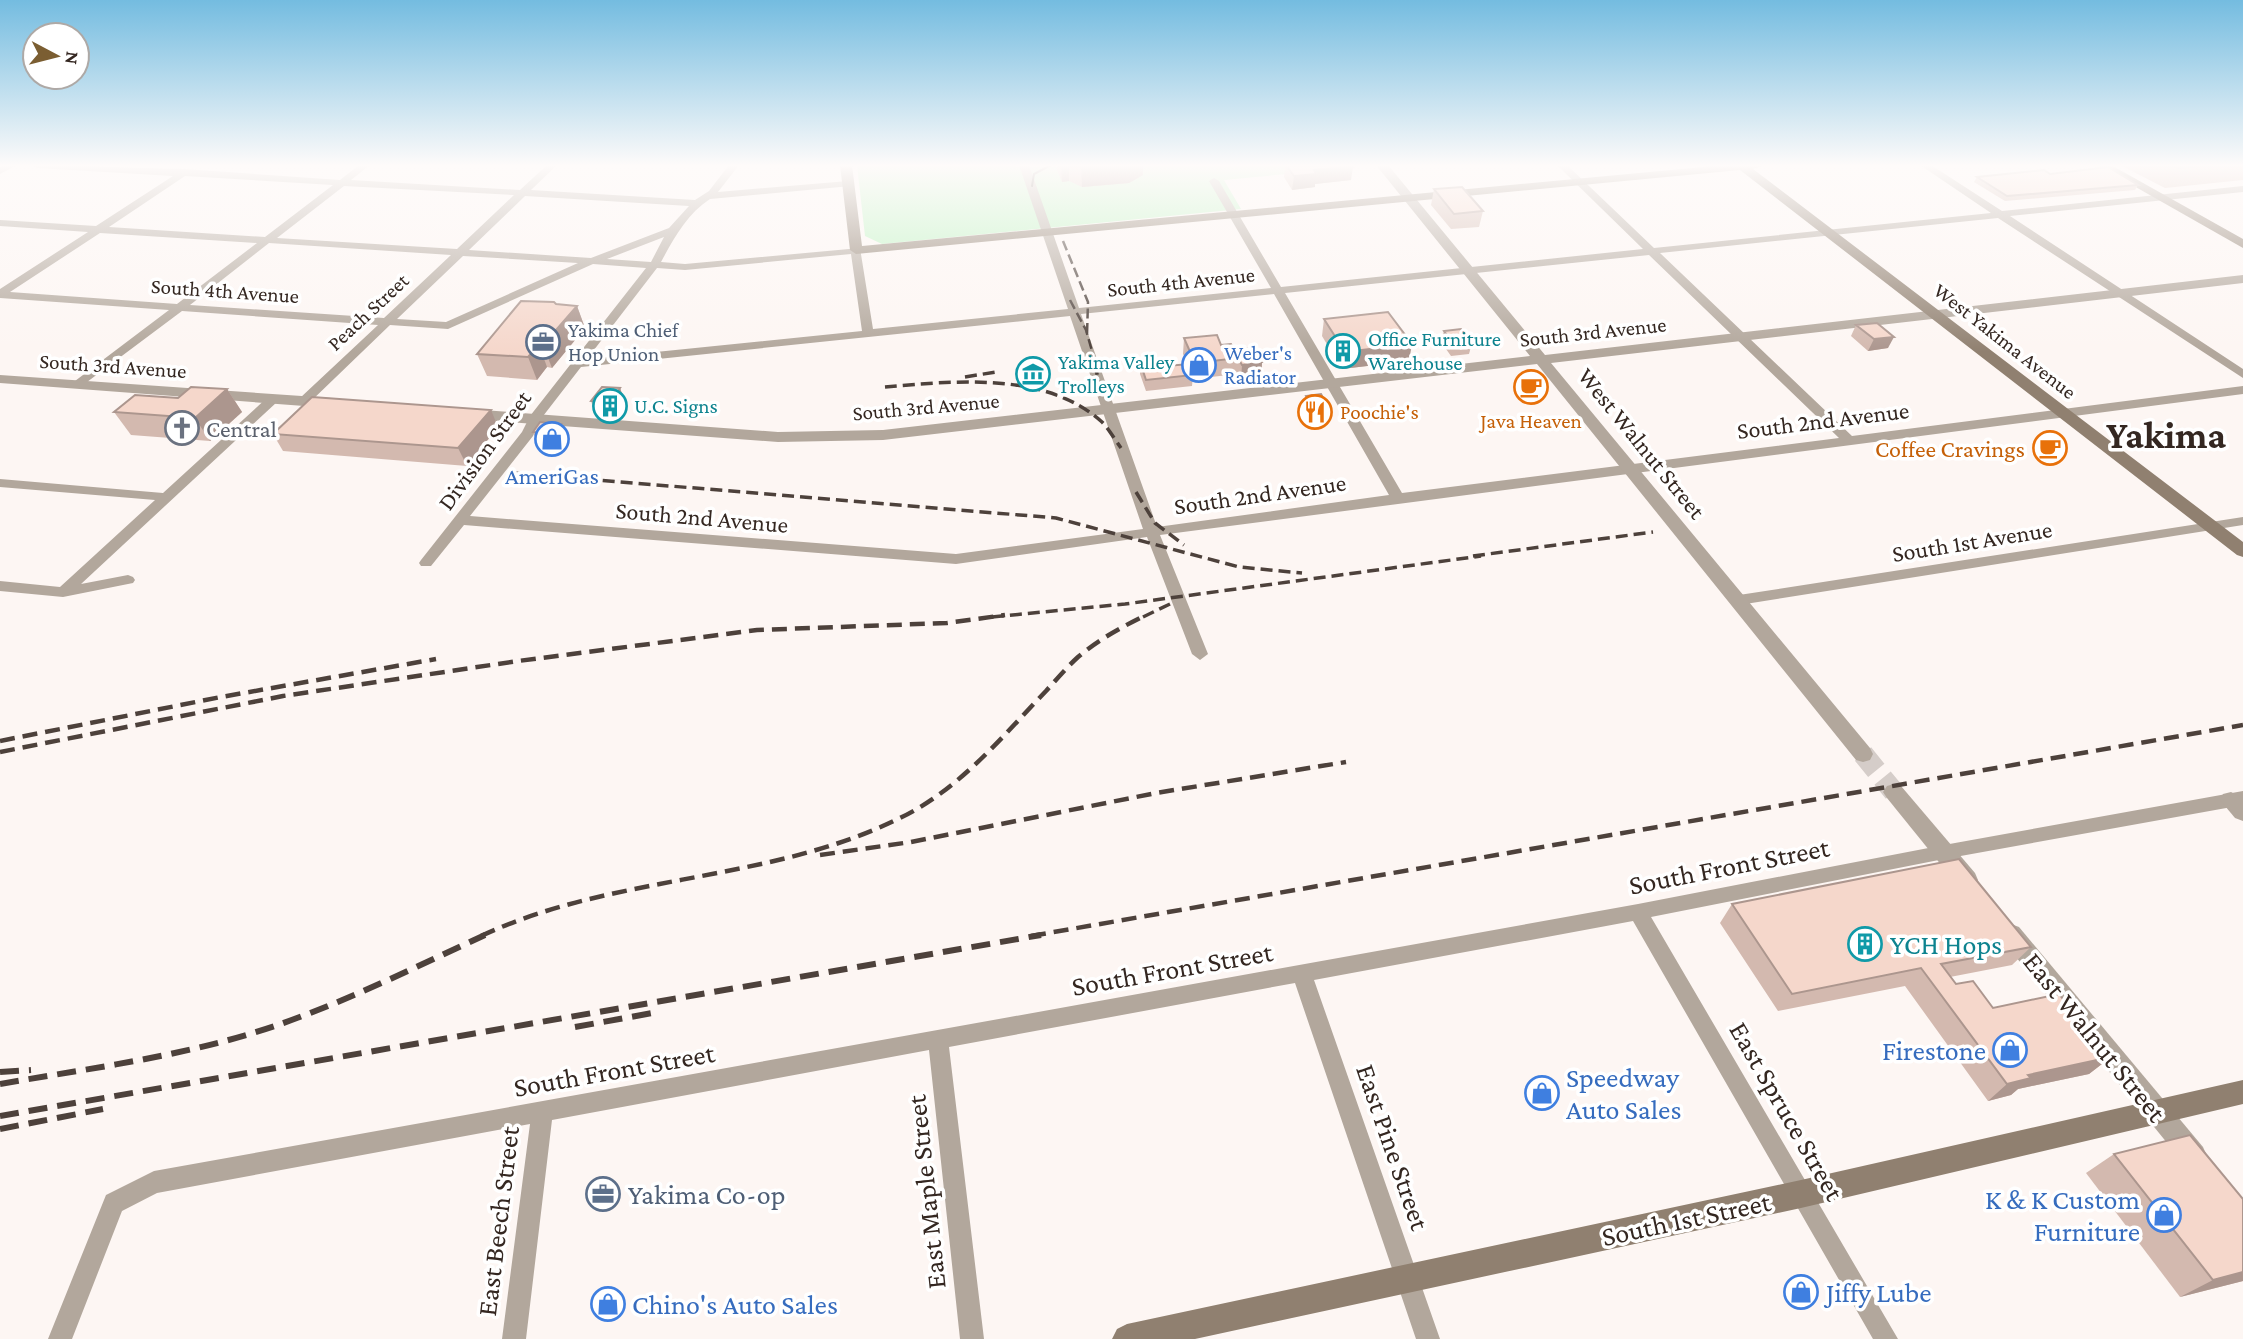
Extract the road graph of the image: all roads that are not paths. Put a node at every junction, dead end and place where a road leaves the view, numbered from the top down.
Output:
1 (63, 227) edge
2 (102, 227) edge
3 (285, 227) edge
4 (486, 227) edge
5 (675, 227) edge
6 (853, 227) edge
7 (1045, 227) edge
8 (1094, 227) edge
9 (1241, 227) edge
10 (1432, 227) edge
11 (1628, 227) edge
12 (1824, 227) edge
13 (1883, 227) edge
14 (2021, 227) edge
15 (2214, 227) edge
16 (98, 230) junction
17 (673, 230) junction
18 (1047, 232) junction
19 (1831, 233) junction
20 (268, 241) junction
21 (2243, 244) edge
22 (856, 250) junction
23 (1653, 251) junction
24 (461, 252) junction
25 (592, 261) junction
26 (654, 265) junction
27 (1468, 272) junction
28 (2243, 279) edge
29 (1276, 291) junction
30 (2121, 293) junction
31 (0, 294) edge
32 (181, 307) junction
33 (1075, 312) junction
34 (1936, 313) junction
35 (389, 321) junction
36 (868, 332) junction
37 (1742, 337) junction
38 (1542, 359) junction
39 (577, 364) junction
40 (2243, 374) edge
41 (0, 379) edge
42 (1331, 383) junction
43 (79, 384) junction
44 (2243, 390) edge
45 (273, 399) junction
46 (304, 401) junction
47 (345, 404) edge
48 (1107, 410) junction
49 (2063, 412) junction
50 (453, 413) edge
51 (534, 419) junction
52 (1849, 440) junction
53 (1629, 469) junction
54 (0, 483) edge
55 (165, 497) junction
56 (1398, 498) junction
57 (461, 520) junction
58 (2243, 522) edge
59 (2211, 526) junction
60 (1151, 533) junction
61 (2243, 551) edge
62 (426, 563) dead end
63 (128, 580) dead end
64 (0, 586) edge
65 (63, 592) junction
66 (1739, 600) junction
67 (1200, 654) dead end
68 (1863, 754) tunnel mouth
69 (1894, 792) tunnel mouth
70 (2239, 803) edge
71 (1944, 852) junction
72 (1979, 895) edge
73 (1638, 912) junction
74 (1996, 916) edge
75 (1302, 974) junction
76 (938, 1039) junction
77 (2243, 1092) edge
78 (542, 1111) junction
79 (2157, 1112) junction
80 (2210, 1176) edge
81 (1801, 1194) junction
82 (1407, 1278) junction
83 (60, 1339) edge
84 (514, 1339) edge
85 (972, 1339) edge
86 (1126, 1339) edge
87 (1428, 1339) edge
88 (1886, 1339) edge

1 - 16 street
2 - 16 street
3 - 20 street
4 - 24 street, Peach Street
5 - 17 street
6 - 22 main road
7 - 18 street
8 - 18 main road
9 - 29 street
10 - 27 street, West Walnut Street
11 - 23 street
12 - 19 main road, West Yakima Avenue
13 - 19 street, South 4th Avenue
14 - 30 street
15 - 21 main road
16 - 20 street
16 - 31 street
17 - 25 street
17 - 26 street, Division Street
18 - 22 main road
18 - 33 street
19 - 23 street, South 4th Avenue
19 - 34 main road, West Yakima Avenue
20 - 24 street
20 - 32 street
22 - 26 street
22 - 36 street
23 - 27 street, South 4th Avenue
23 - 37 street
24 - 25 street
24 - 35 street, Peach Street
25 - 26 street
25 - 35 street, South 4th Avenue
26 - 39 street, Division Street
27 - 29 street, South 4th Avenue
27 - 38 street, West Walnut Street
28 - 30 street, South 3rd Avenue
29 - 33 street, South 4th Avenue
29 - 42 street
30 - 34 street, South 3rd Avenue
30 - 40 street
31 - 32 street, South 4th Avenue
32 - 35 street, South 4th Avenue
32 - 43 street
33 - 36 street, South 4th Avenue
33 - 48 street
34 - 37 street, South 3rd Avenue
34 - 49 main road, West Yakima Avenue
35 - 46 street, Peach Street
36 - 39 street, South 4th Avenue
37 - 38 street, South 3rd Avenue
37 - 52 street
38 - 42 street, South 3rd Avenue
38 - 53 street, West Walnut Street
39 - 51 street, Division Street
41 - 43 street, South 3rd Avenue
42 - 48 street, South 3rd Avenue
42 - 56 street
43 - 45 street, South 3rd Avenue
44 - 49 street, South 2nd Avenue
45 - 46 street, South 3rd Avenue
45 - 55 street
46 - 47 street, South 3rd Avenue
48 - 51 street, South 3rd Avenue
48 - 60 street
49 - 52 street, South 2nd Avenue
49 - 59 main road, West Yakima Avenue
50 - 51 street, South 3rd Avenue
51 - 57 street, Division Street
52 - 53 street, South 2nd Avenue
53 - 56 street, South 2nd Avenue
53 - 66 street, West Walnut Street
54 - 55 street
55 - 65 street
56 - 60 street, South 2nd Avenue
57 - 60 street, South 2nd Avenue
57 - 62 street, Division Street
58 - 59 street
59 - 61 main road, West Yakima Avenue
59 - 66 street, South 1st Avenue
60 - 67 street
63 - 65 street
64 - 65 street
66 - 68 street, West Walnut Street
69 - 71 street
70 - 71 street, South Front Street
71 - 72 street
71 - 73 street, South Front Street
73 - 75 street, South Front Street
73 - 81 street, East Spruce Street
74 - 79 street, East Walnut Street
75 - 76 street, South Front Street
75 - 82 street, East Pine Street
76 - 78 street, South Front Street
76 - 85 street, East Maple Street
77 - 79 main road, South 1st Street
78 - 83 street, South Front Street
78 - 84 street, East Beech Street
79 - 80 street, East Walnut Street
79 - 81 main road, South 1st Street
81 - 82 main road, South 1st Street
81 - 88 street, East Spruce Street
82 - 86 main road, South 1st Street
82 - 87 street, East Pine Street

